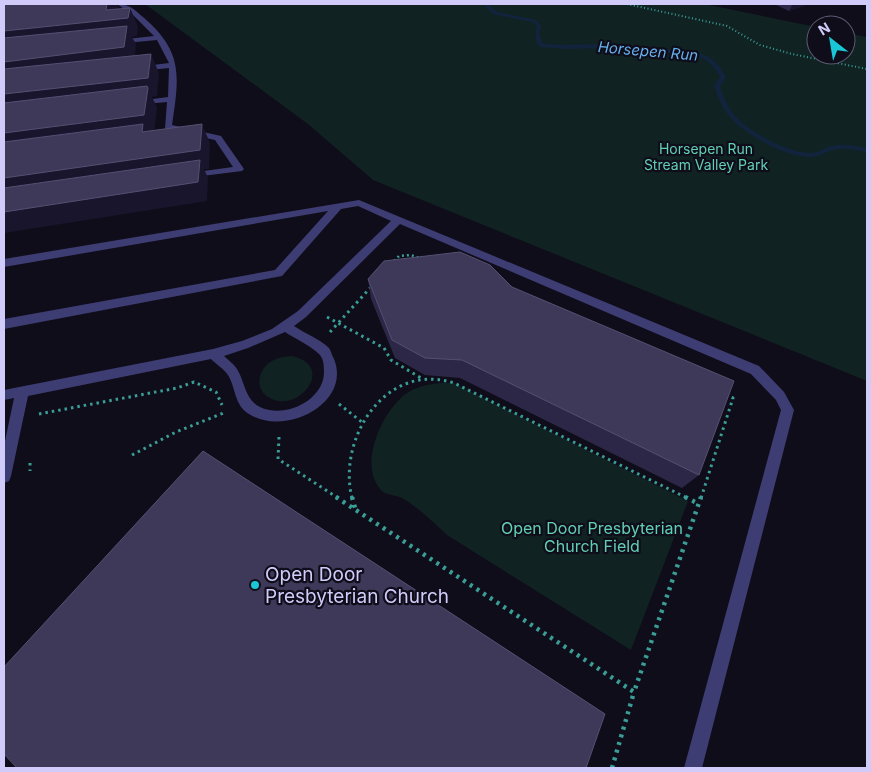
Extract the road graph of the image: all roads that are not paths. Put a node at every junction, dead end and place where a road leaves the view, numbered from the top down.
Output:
1 (120, 4) edge
2 (159, 38) junction
3 (110, 43) edge
4 (173, 65) junction
5 (135, 70) edge
6 (171, 99) junction
7 (131, 104) edge
8 (191, 132) junction
9 (162, 137) edge
10 (180, 178) edge
11 (338, 207) junction
12 (398, 220) junction
13 (4, 264) edge
14 (4, 324) edge
15 (285, 326) junction
16 (213, 354) junction
17 (22, 392) junction
18 (4, 395) edge
19 (4, 476) edge
20 (693, 768) edge

1 - 2 lane
2 - 3 lane
2 - 4 lane
4 - 5 lane
4 - 6 lane
6 - 7 lane
6 - 8 lane
8 - 9 lane
8 - 10 lane
11 - 12 lane
11 - 13 lane
11 - 14 lane
12 - 15 lane
12 - 20 lane
15 - 16 lane
15 - 16 lane
16 - 17 lane
17 - 18 lane
17 - 19 lane

